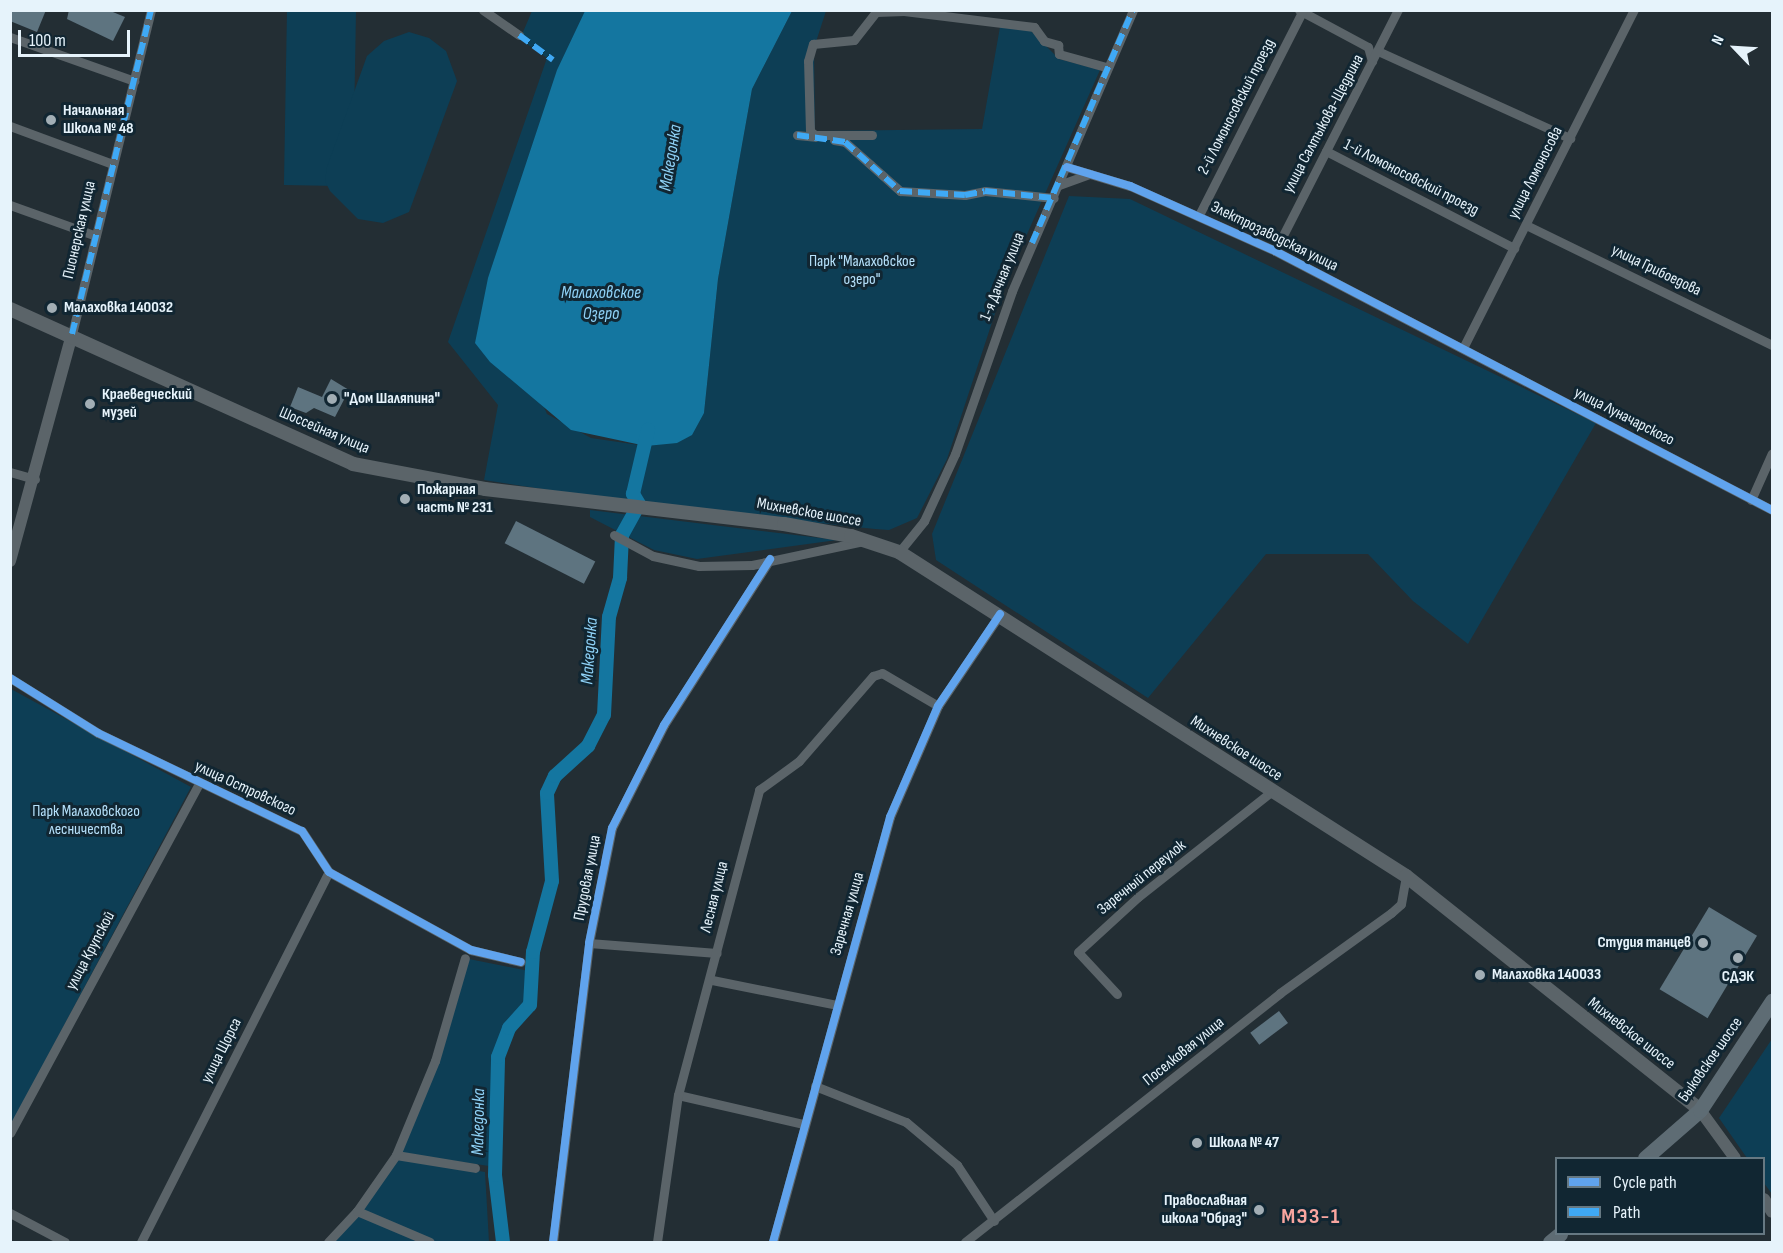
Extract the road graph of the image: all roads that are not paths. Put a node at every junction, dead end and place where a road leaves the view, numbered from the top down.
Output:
1 (151, 10) edge
2 (483, 10) edge
3 (1133, 10) edge
4 (1398, 10) edge
5 (1634, 10) edge
6 (904, 11) edge
7 (1300, 11) edge
8 (519, 35) dead end
9 (10, 37) edge
10 (1383, 41) junction
11 (1368, 47) junction
12 (1380, 52) junction
13 (1372, 61) junction
14 (1106, 67) junction
15 (134, 81) junction
16 (10, 126) edge
17 (796, 135) dead end
18 (872, 135) dead end
19 (1570, 138) junction
20 (1326, 151) junction
21 (112, 164) junction
22 (1067, 167) junction
23 (1089, 174) junction
24 (1059, 185) junction
25 (1054, 198) junction
26 (10, 205) edge
27 (1199, 215) junction
28 (1526, 225) junction
29 (96, 236) junction
30 (1514, 248) junction
31 (1275, 251) junction
32 (10, 309) edge
33 (72, 334) junction
34 (1773, 345) edge
35 (1463, 348) junction
36 (1773, 453) edge
37 (10, 472) edge
38 (35, 479) junction
39 (1751, 500) junction
40 (646, 510) joint
41 (1773, 510) edge
42 (614, 535) dead end
43 (870, 540) junction
44 (899, 552) junction
45 (770, 559) junction
46 (10, 561) edge
47 (1000, 614) junction
48 (10, 678) edge
49 (938, 705) junction
50 (199, 784) junction
51 (1271, 792) junction
52 (329, 872) junction
53 (1406, 876) junction
54 (589, 943) junction
55 (717, 953) junction
56 (465, 958) dead end
57 (521, 962) dead end
58 (712, 980) junction
59 (1117, 994) dead end
60 (1773, 1001) edge
61 (837, 1005) junction
62 (815, 1086) junction
63 (678, 1095) junction
64 (1700, 1110) junction
65 (804, 1124) junction
66 (10, 1133) edge
67 (396, 1155) junction
68 (1646, 1157) edge
69 (1734, 1157) edge
70 (475, 1168) dead end
71 (357, 1211) junction
72 (10, 1214) edge
73 (994, 1221) junction
74 (65, 1242) edge
75 (141, 1242) edge
76 (328, 1242) edge
77 (429, 1242) edge
78 (553, 1242) edge
79 (657, 1242) edge
80 (773, 1242) edge
81 (965, 1242) edge

1 - 15 street, Пионерская улица
2 - 8 street
3 - 14 street, 1-я Дачная улица
4 - 10 street, улица Салтыкова-Щедрина
5 - 19 street, улица Ломоносова
6 - 14 street
6 - 18 street
7 - 11 street
7 - 27 street, 2-й Ломоносовский проезд
9 - 15 street
10 - 11 street
10 - 12 street, улица Салтыкова-Щедрина
11 - 13 street
12 - 13 street, улица Салтыкова-Щедрина
12 - 19 street
13 - 20 street, улица Салтыкова-Щедрина
14 - 22 street, 1-я Дачная улица
15 - 21 street, Пионерская улица
16 - 21 street
17 - 25 street
19 - 28 street, улица Ломоносова
20 - 30 street, 1-й Ломоносовский проезд
20 - 31 street, улица Салтыкова-Щедрина
21 - 29 street, Пионерская улица
22 - 23 street, Электрозаводская улица
22 - 24 street, 1-я Дачная улица
23 - 24 street
23 - 27 street, Электрозаводская улица
24 - 25 street, 1-я Дачная улица
25 - 44 street, 1-я Дачная улица
26 - 29 street
27 - 31 street, Электрозаводская улица
28 - 30 street, улица Ломоносова
28 - 34 street, улица Грибоедова
29 - 33 street, Пионерская улица
30 - 35 street, улица Ломоносова
31 - 35 street, Электрозаводская улица
32 - 33 main road, Шоссейная улица
33 - 38 street, Пионерская улица
33 - 40 main road, Шоссейная улица
35 - 39 street, улица Луначарского
36 - 39 street
37 - 38 street
38 - 46 street, Пионерская улица
39 - 41 street, улица Луначарского
40 - 43 main road, Михневское шоссе
42 - 45 street
43 - 44 main road, Михневское шоссе
43 - 45 street
44 - 47 main road, Михневское шоссе
45 - 54 street, Прудовая улица
47 - 49 street, Заречная улица
47 - 51 main road, Михневское шоссе
48 - 50 street, улица Островского
49 - 55 street, Лесная улица
49 - 61 street, Заречная улица
50 - 52 street, улица Островского
50 - 66 street, улица Крупской
51 - 53 main road, Михневское шоссе
51 - 59 street, Заречный переулок
52 - 57 street, улица Островского
52 - 75 street, улица Щорса
53 - 64 main road, Михневское шоссе
53 - 73 street, Поселковая улица
54 - 55 street
54 - 78 street, Прудовая улица
55 - 58 street, Лесная улица
56 - 67 street
58 - 61 street
58 - 63 street, Лесная улица
60 - 64 main road, Быковское шоссе
61 - 62 street, Заречная улица
62 - 65 street, Заречная улица
62 - 73 street
63 - 65 street
63 - 79 street, Лесная улица
64 - 68 main road, Быковское шоссе
64 - 69 street, Михневское шоссе
65 - 80 street, Заречная улица
67 - 70 street
67 - 71 street
71 - 76 street
71 - 77 street
72 - 74 street
73 - 81 street, Поселковая улица

